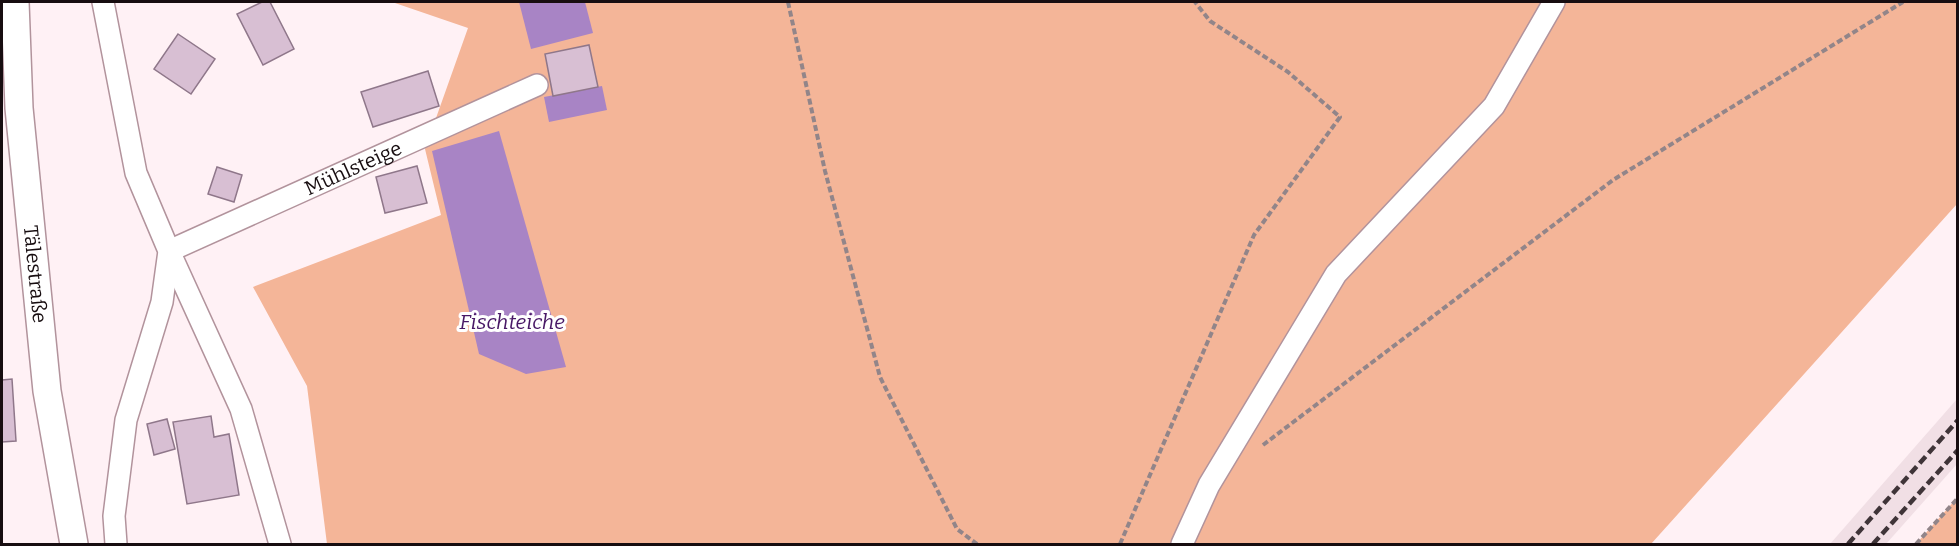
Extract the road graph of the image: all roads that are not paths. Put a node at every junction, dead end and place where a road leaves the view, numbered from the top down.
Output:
1 (15, 2) edge
2 (103, 2) edge
3 (1554, 2) edge
4 (537, 85) dead end
5 (169, 251) junction
6 (74, 544) edge
7 (116, 544) edge
8 (280, 544) edge
9 (1182, 544) edge

1 - 6 street, Tälestraße
2 - 5 street
3 - 9 street
4 - 5 street, Mühlsteige
5 - 7 street
5 - 8 street

